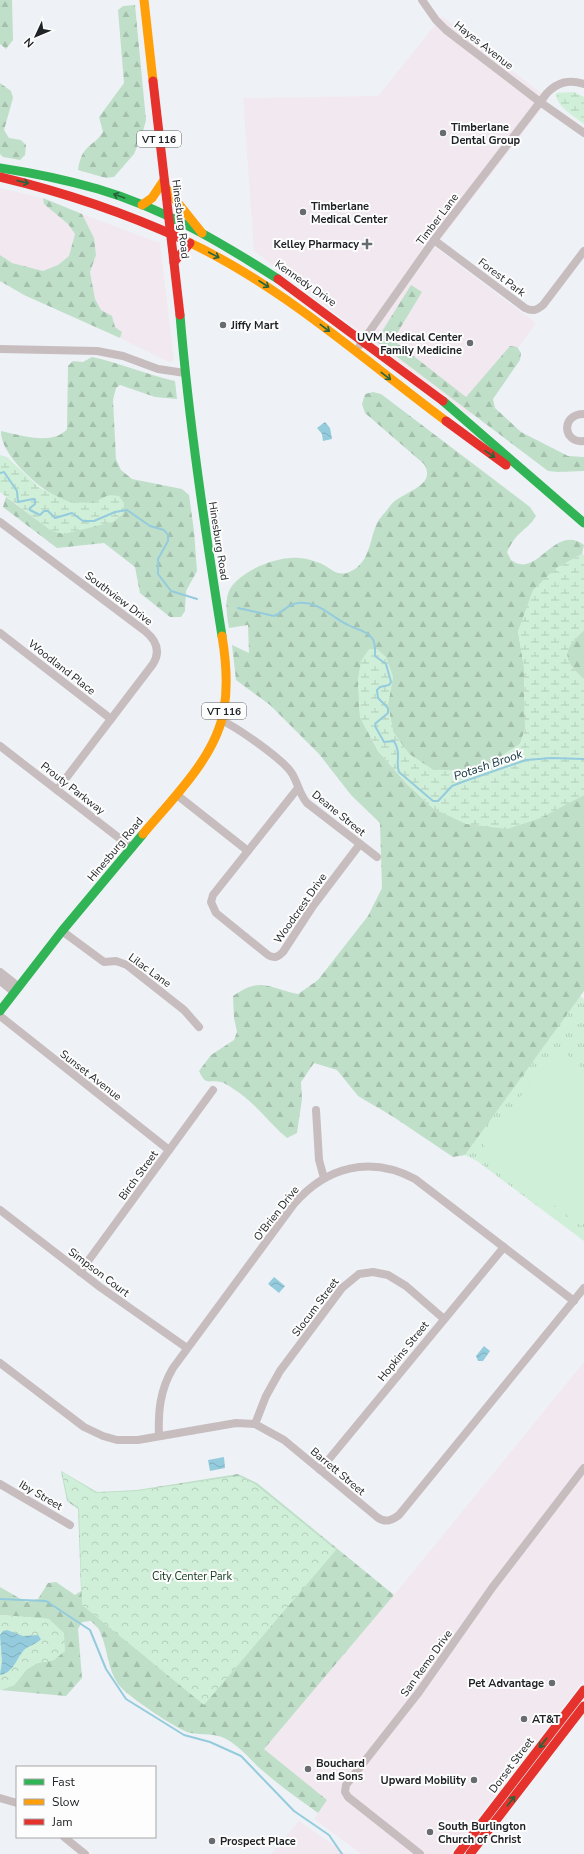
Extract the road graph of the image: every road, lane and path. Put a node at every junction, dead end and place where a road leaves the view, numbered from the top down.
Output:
1 (144, 0) edge
2 (422, 0) edge
3 (584, 84) edge
4 (540, 102) junction
5 (584, 133) edge
6 (0, 168) edge
7 (0, 177) edge
8 (164, 183) junction
9 (142, 205) junction
10 (168, 217) junction
11 (202, 233) junction
12 (170, 234) junction
13 (434, 240) junction
14 (190, 243) junction
15 (584, 251) edge
16 (174, 262) junction
17 (363, 341) junction
18 (0, 349) edge
19 (355, 352) junction
20 (185, 373) junction
21 (584, 414) edge
22 (584, 441) edge
23 (554, 499) junction
24 (0, 522) edge
25 (584, 523) edge
26 (0, 633) edge
27 (111, 719) junction
28 (221, 720) junction
29 (0, 746) edge
30 (298, 788) junction
31 (57, 790) junction
32 (177, 795) junction
33 (360, 844) junction
34 (132, 848) junction
35 (248, 850) junction
36 (377, 857) dead end
37 (62, 931) junction
38 (0, 972) edge
39 (0, 981) edge
40 (17, 990) junction
41 (0, 1011) edge
42 (0, 1016) edge
43 (199, 1027) dead end
44 (213, 1090) dead end
45 (316, 1110) dead end
46 (169, 1150) junction
47 (324, 1178) junction
48 (0, 1210) edge
49 (504, 1247) junction
50 (80, 1272) junction
51 (584, 1288) edge
52 (574, 1301) junction
53 (444, 1319) junction
54 (187, 1348) junction
55 (0, 1362) edge
56 (255, 1424) junction
57 (159, 1436) junction
58 (584, 1468) edge
59 (320, 1470) junction
60 (0, 1484) edge
61 (70, 1525) dead end
62 (584, 1690) edge
63 (584, 1706) edge
64 (0, 1798) edge
65 (16, 1803) edge
66 (65, 1838) edge
67 (460, 1850) edge
68 (85, 1854) edge
69 (420, 1854) edge
70 (471, 1854) edge

1 - 8 main road, Hinesburg Road / VT 116
2 - 4 street, Hayes Avenue
3 - 4 street, Timber Lane
4 - 5 street
4 - 13 street, Timber Lane
9 -> 6 main road, Kennedy Drive
7 -> 12 main road, Kennedy Drive
8 - 9 main road
8 - 10 main road, Hinesburg Road / VT 116
8 - 11 main road
9 - 10 main road, Kennedy Drive
10 - 11 main road, Kennedy Drive
10 - 12 main road, Hinesburg Road / VT 116
11 - 17 main road, Kennedy Drive
12 - 14 main road, Kennedy Drive
12 - 16 main road, Hinesburg Road / VT 116
13 - 15 street, Forest Park
13 - 17 street, Timber Lane
14 - 16 main road
14 -> 19 main road, Kennedy Drive
16 - 20 main road, Hinesburg Road / VT 116
17 - 19 street, Timber Lane
17 - 23 main road, Kennedy Drive
18 - 20 street
19 -> 23 main road, Kennedy Drive
20 - 28 main road, Hinesburg Road / VT 116
21 - 22 street
23 - 25 main road, Kennedy Drive
24 - 27 street, Southview Drive
26 - 27 street, Woodland Place
27 - 31 street, Southview Drive
28 - 30 street, Deane Street
28 - 32 main road, Hinesburg Road / VT 116
29 - 31 street, Prouty Parkway
30 - 33 street, Deane Street
30 - 35 street, Woodcrest Drive
31 - 34 street, Prouty Parkway
32 - 34 main road, Hinesburg Road / VT 116
32 - 35 street
33 - 35 street, Woodcrest Drive
33 - 36 street, Deane Street
34 - 37 main road, Hinesburg Road / VT 116
37 - 40 main road, Hinesburg Road / VT 116
37 - 43 street, Lilac Lane
38 - 40 street
39 - 40 street
40 - 41 main road, Hinesburg Road / VT 116
42 - 46 street, Sunset Avenue
44 - 46 street, Birch Street
45 - 47 street
46 - 50 street, Birch Street
47 - 49 street, O'Brien Drive
47 - 54 street, O'Brien Drive
48 - 50 street, Simpson Court
49 - 52 street, O'Brien Drive
49 - 53 street, Hopkins Street
50 - 54 street, Simpson Court
51 - 52 street, Barrett Street
52 - 59 street, Barrett Street
53 - 56 street, Slocum Street
53 - 59 street, Hopkins Street
54 - 57 street, O'Brien Drive
55 - 57 street, Barrett Street
56 - 57 street, Barrett Street
56 - 59 street, Barrett Street
58 - 69 street, San Remo Drive
60 - 61 street, Iby Street
62 -> 67 main road, Dorset Street
70 -> 63 main road, Dorset Street
64 - 65 street
66 - 68 street
67 - 70 street

